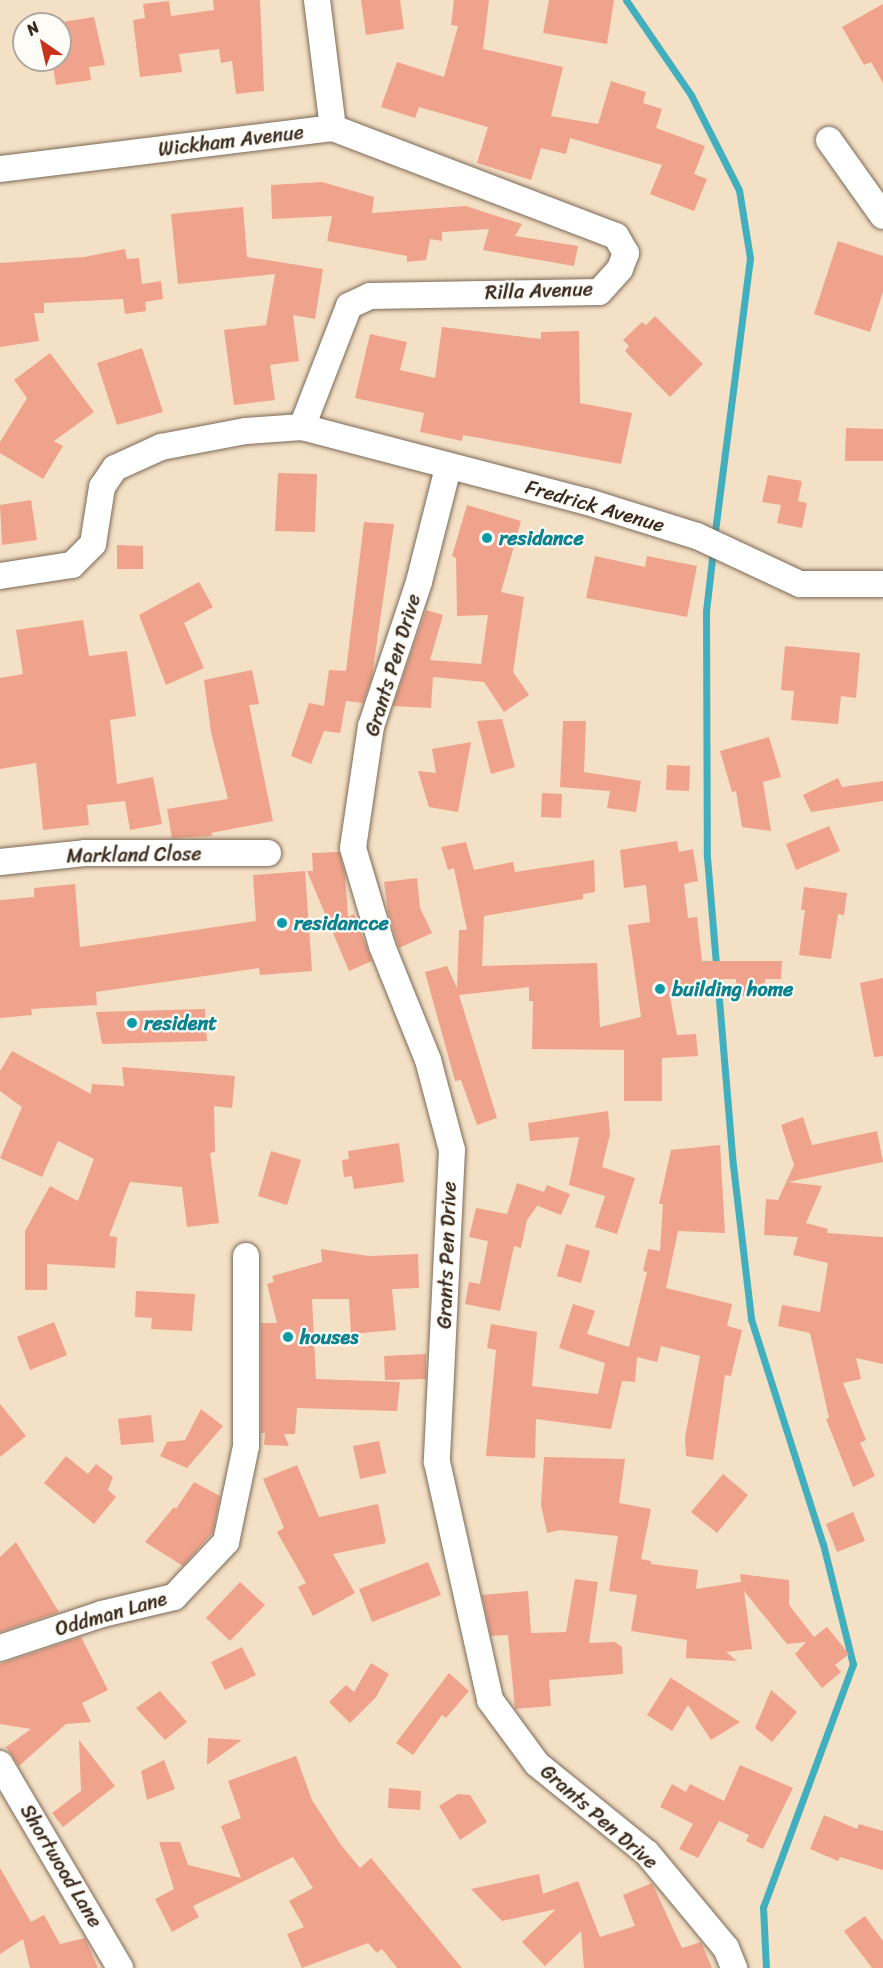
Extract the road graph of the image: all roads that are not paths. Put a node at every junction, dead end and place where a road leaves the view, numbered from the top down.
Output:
1 (317, 0) edge
2 (333, 128) junction
3 (829, 140) dead end
4 (0, 168) edge
5 (883, 216) edge
6 (302, 427) junction
7 (448, 468) junction
8 (0, 576) edge
9 (883, 584) edge
10 (268, 853) dead end
11 (0, 862) edge
12 (246, 1256) dead end
13 (0, 1648) edge
14 (0, 1764) edge
15 (120, 1968) edge
16 (734, 1968) edge

1 - 2 street
2 - 4 street, Wickham Avenue
2 - 6 street, Rilla Avenue
3 - 5 street
6 - 7 street, Fredrick Avenue
6 - 8 street, Fredrick Avenue
7 - 9 street, Fredrick Avenue
7 - 16 street, Grants Pen Drive
10 - 11 street, Markland Close
12 - 13 street, Oddman Lane
14 - 15 street, Shortwood Lane

